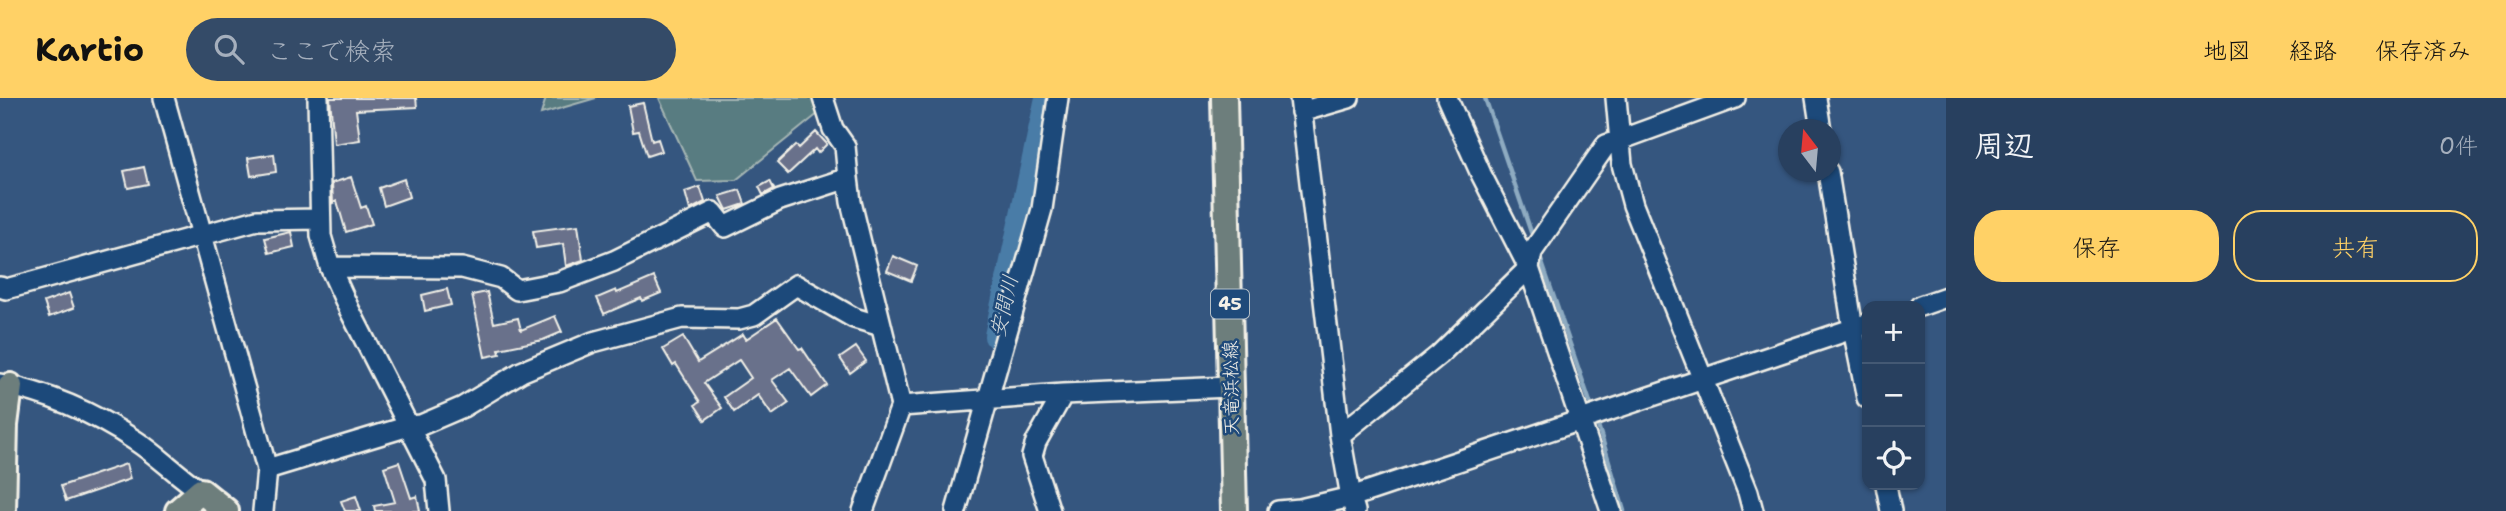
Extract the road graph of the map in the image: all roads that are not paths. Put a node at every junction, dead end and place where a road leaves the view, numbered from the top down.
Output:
1 (164, 98) edge
2 (318, 98) edge
3 (823, 98) edge
4 (1058, 98) edge
5 (1224, 98) edge
6 (1349, 98) edge
7 (1447, 98) edge
8 (1616, 98) edge
9 (1735, 98) edge
10 (1816, 98) edge
11 (1301, 105) edge
12 (1819, 119) edge
13 (1620, 140) junction
14 (848, 178) junction
15 (1830, 182) edge
16 (320, 219) junction
17 (202, 235) junction
18 (330, 267) junction
19 (1529, 268) junction
20 (0, 287) edge
21 (1946, 297) edge
22 (1925, 304) edge
23 (881, 326) junction
24 (1860, 326) edge
25 (1864, 364) edge
26 (1702, 379) junction
27 (5, 385) edge
28 (1230, 387) junction
29 (1063, 394) junction
30 (982, 400) junction
31 (901, 406) junction
32 (1590, 416) junction
33 (409, 426) junction
34 (1340, 435) junction
35 (267, 469) junction
36 (1887, 490) edge
37 (201, 491) junction
38 (1353, 504) edge
39 (3, 511) edge
40 (178, 511) edge
41 (226, 511) edge
42 (263, 511) edge
43 (439, 511) edge
44 (863, 511) edge
45 (956, 511) edge
46 (1051, 511) edge
47 (1234, 511) edge
48 (1278, 511) edge
49 (1611, 511) edge
50 (1753, 511) edge
51 (1891, 511) edge

1 - 17 street
2 - 16 street
3 - 14 street
4 - 30 street
5 - 28 main road, 天竜浜松線 / 45
6 - 11 street
7 - 19 street
8 - 13 street
9 - 13 street
10 - 12 street
11 - 34 street
13 - 19 street
13 - 26 street
14 - 18 street
14 - 23 street
15 - 24 street
16 - 17 street
16 - 18 street
17 - 20 street
17 - 35 street
18 - 33 street
19 - 32 street
19 - 34 street
21 - 22 street
23 - 31 street
23 - 33 street
24 - 25 street
24 - 26 street
26 - 32 street
26 - 50 street
27 - 37 street
27 - 39 main road
28 - 29 street
28 - 47 main road, 天竜浜松線 / 45
29 - 30 street
29 - 46 street
30 - 31 street
30 - 45 street
31 - 44 street
32 - 38 street
32 - 49 street
33 - 35 street
33 - 43 street
34 - 38 street
35 - 42 street
36 - 51 street
37 - 40 main road
37 - 41 main road
38 - 48 street

